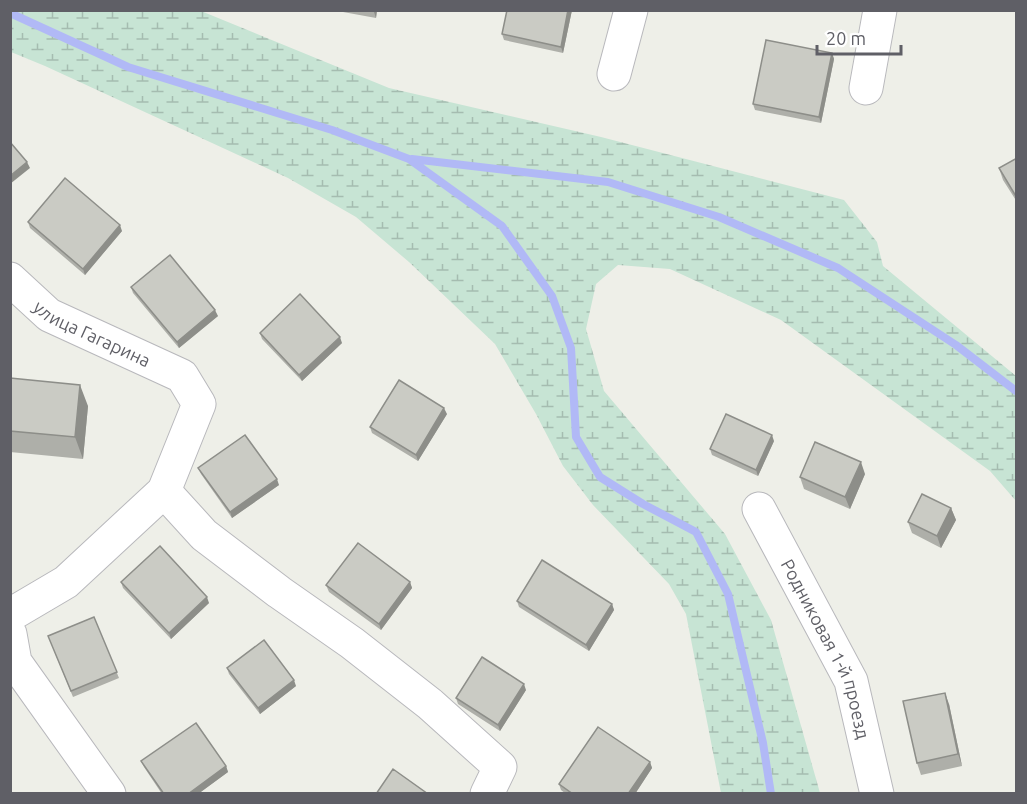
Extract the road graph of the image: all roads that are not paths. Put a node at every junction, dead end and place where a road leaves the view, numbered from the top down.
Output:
1 (631, 10) edge
2 (880, 10) edge
3 (614, 74) dead end
4 (866, 88) dead end
5 (10, 279) edge
6 (164, 491) junction
7 (759, 509) dead end
8 (10, 615) edge
9 (10, 634) edge
10 (494, 780) edge
11 (109, 794) edge
12 (877, 794) edge

1 - 3 street
2 - 4 street
5 - 6 street, улица Гагарина
6 - 8 street
6 - 10 street
7 - 12 street, Родниковая 1-й проезд
9 - 11 street

